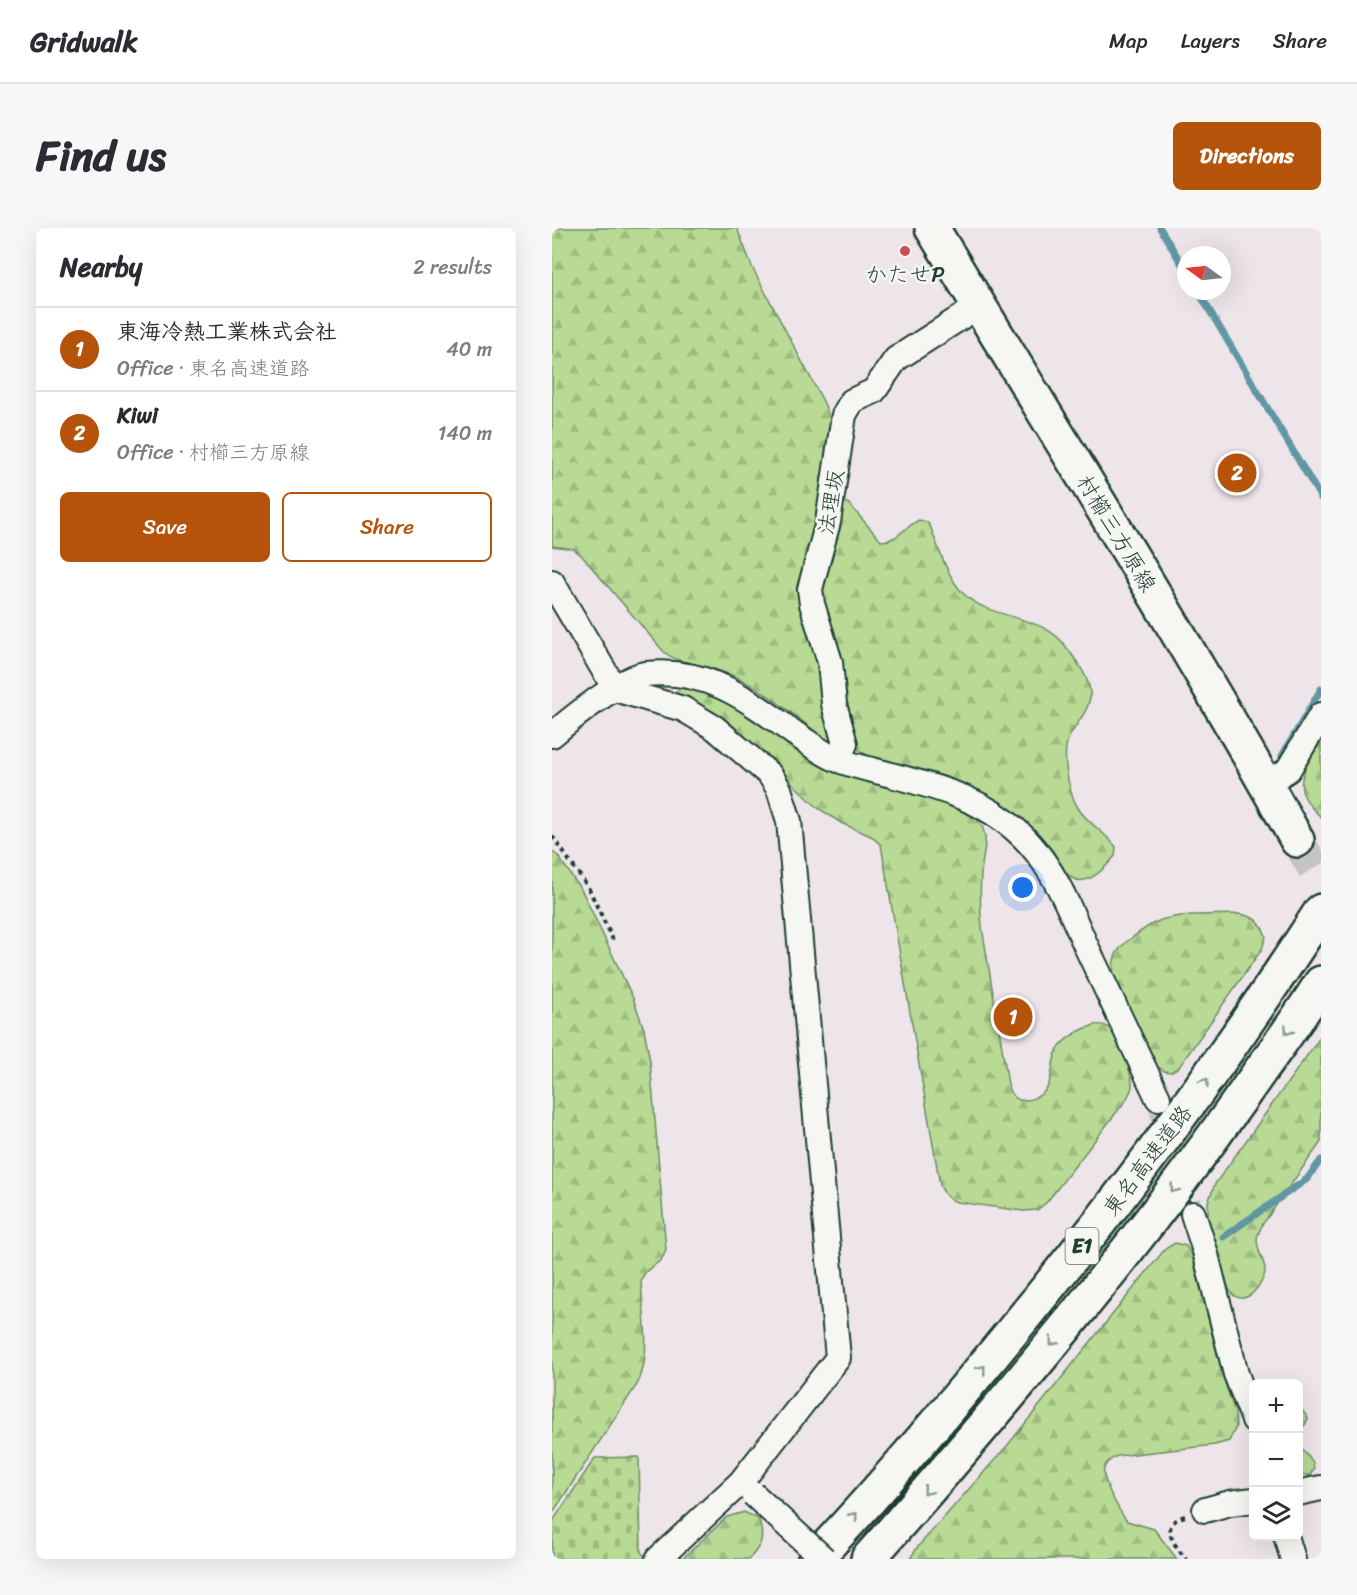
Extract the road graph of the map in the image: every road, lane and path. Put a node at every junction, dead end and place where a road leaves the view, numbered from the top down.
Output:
1 (932, 228) edge
2 (980, 305) junction
3 (552, 582) edge
4 (615, 689) junction
5 (1321, 715) edge
6 (552, 735) edge
7 (838, 760) junction
8 (1266, 784) junction
9 (552, 836) edge
10 (1297, 840) tunnel mouth
11 (1321, 911) edge
12 (613, 940) dead end
13 (1321, 983) edge
14 (1158, 1098) tunnel mouth
15 (1193, 1214) tunnel mouth
16 (1249, 1407) edge
17 (747, 1488) junction
18 (1321, 1488) edge
19 (1303, 1492) edge
20 (1249, 1501) edge
21 (1205, 1510) joint
22 (1288, 1541) edge
23 (658, 1559) edge
24 (815, 1559) edge
25 (824, 1559) edge
26 (868, 1559) edge
27 (1186, 1559) edge
28 (1293, 1559) edge

1 - 2 main road, 村櫛三方原線
2 - 7 street, 法理坂
2 - 8 main road, 村櫛三方原線
3 - 4 street
4 - 6 street
4 - 7 street
4 - 17 street
5 - 8 street
7 - 14 street
8 - 10 main road, 村櫛三方原線
9 - 12 path
24 -> 11 main road, 東名高速道路 / E1
13 -> 26 main road, 東名高速道路 / E1
15 - 16 street
17 - 23 street
17 - 25 street, bridge
18 - 19 street
20 - 21 street
21 - 27 path
22 - 28 street

